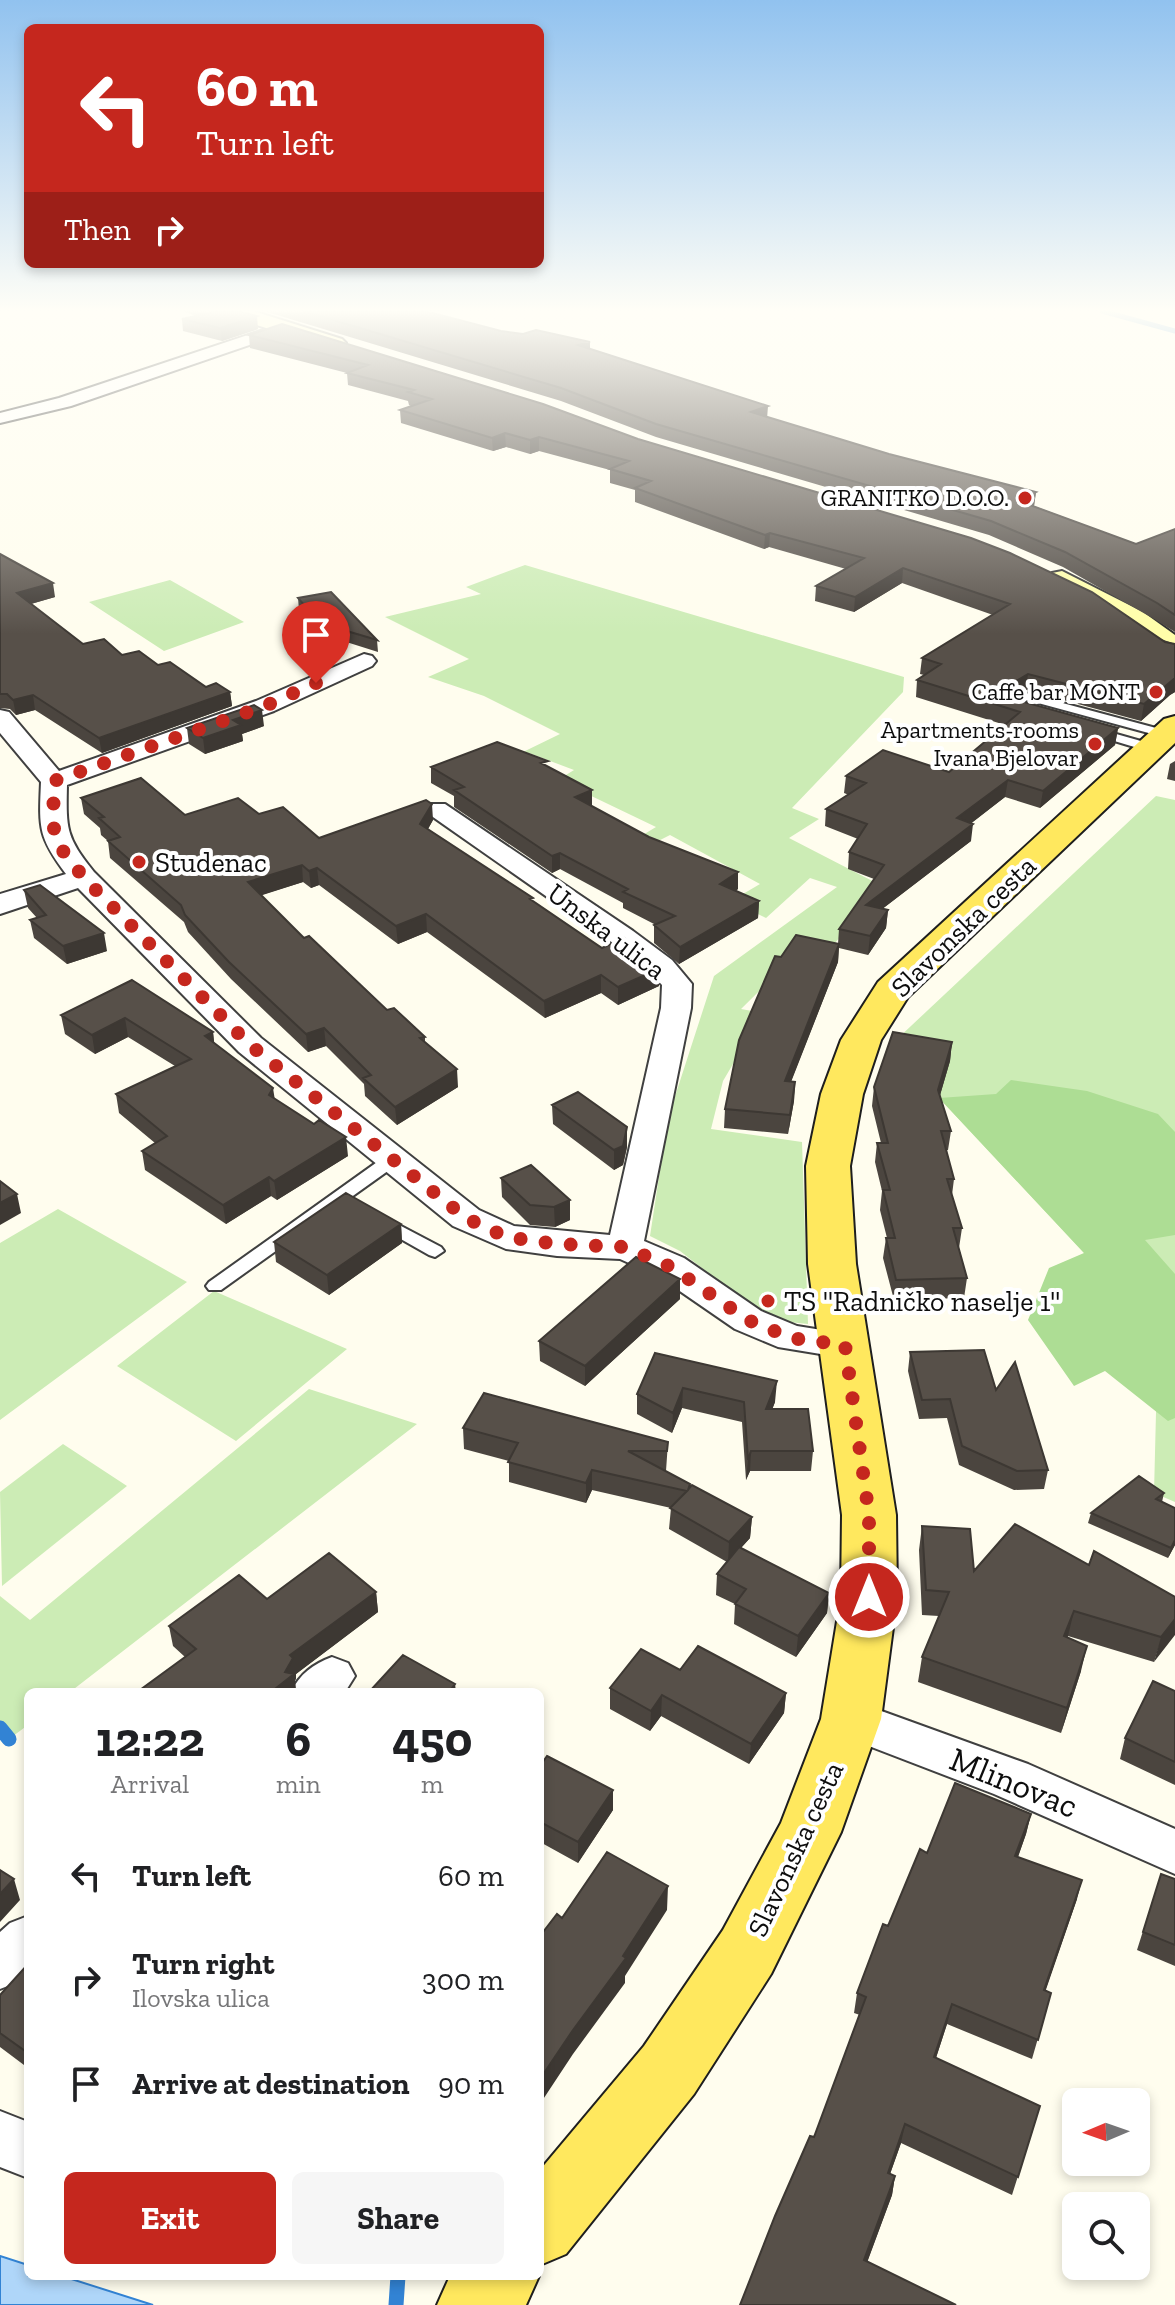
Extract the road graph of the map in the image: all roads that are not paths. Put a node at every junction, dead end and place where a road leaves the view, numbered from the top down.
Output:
1 (1044, 571) edge
2 (1175, 649) edge
3 (364, 661) dead end
4 (1023, 712) edge
5 (0, 717) edge
6 (1080, 728) edge
7 (1164, 736) edge
8 (54, 781) junction
9 (436, 810) dead end
10 (84, 878) junction
11 (0, 905) edge
12 (393, 1159) junction
13 (353, 1205) junction
14 (625, 1247) junction
15 (435, 1251) dead end
16 (215, 1286) dead end
17 (845, 1345) junction
18 (851, 1719) junction
19 (1175, 1852) edge
20 (24, 1944) edge
21 (0, 1965) edge
22 (0, 2139) edge
23 (24, 2148) edge
24 (544, 2223) edge

1 - 2 main road
3 - 8 street
4 - 7 lane
5 - 8 street
6 - 7 lane
7 - 17 main road, Slavonska cesta
8 - 10 street
9 - 14 street, Unska ulica
10 - 11 street
10 - 12 street
12 - 13 lane
12 - 14 street
13 - 15 lane
13 - 16 lane
14 - 17 street
17 - 18 main road, Slavonska cesta
18 - 19 street, Mlinovac
18 - 24 main road, Slavonska cesta
20 - 21 street
22 - 23 street

